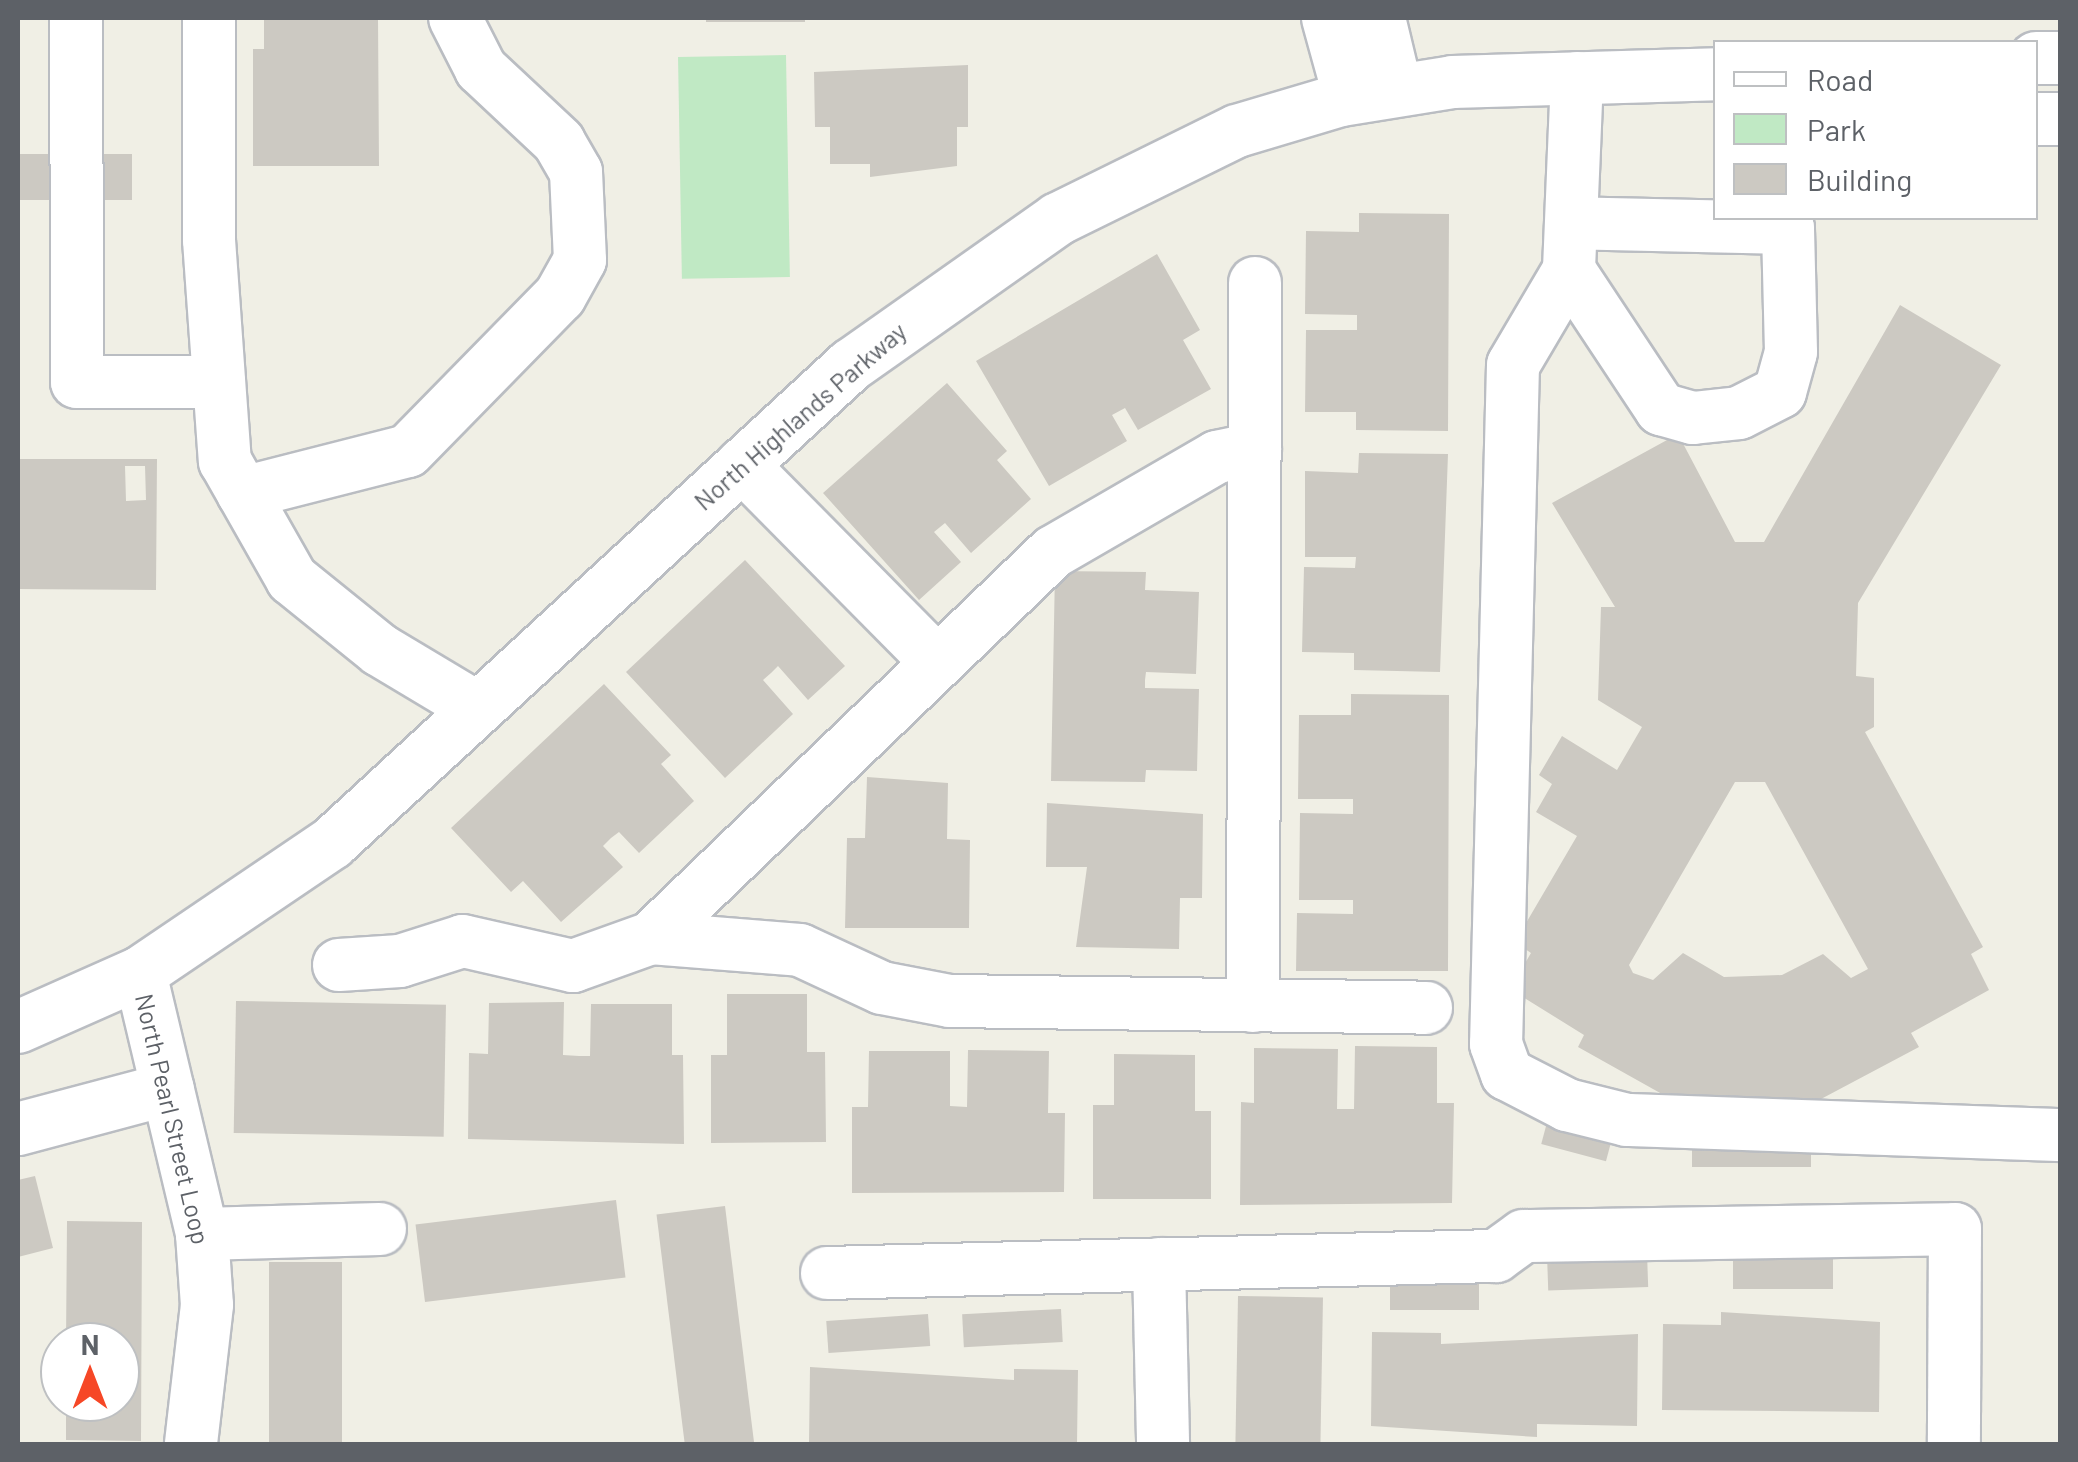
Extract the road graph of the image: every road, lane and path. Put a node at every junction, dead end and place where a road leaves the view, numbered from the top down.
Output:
1 (76, 18) edge
2 (210, 18) edge
3 (456, 18) edge
4 (1328, 18) edge
5 (1379, 18) edge
6 (1578, 78) junction
7 (1712, 78) edge
8 (1373, 94) junction
9 (1571, 247) junction
10 (1255, 282) dead end
11 (219, 382) junction
12 (1255, 449) junction
13 (742, 466) junction
14 (243, 493) junction
15 (935, 660) junction
16 (477, 708) junction
17 (650, 938) junction
18 (339, 966) dead end
19 (140, 974) junction
20 (1253, 1006) junction
21 (1426, 1008) dead end
22 (18, 1027) edge
23 (168, 1089) junction
24 (18, 1129) edge
25 (2060, 1135) edge
26 (380, 1229) dead end
27 (202, 1234) junction
28 (1159, 1264) junction
29 (827, 1272) dead end
30 (191, 1444) edge
31 (1163, 1444) edge
32 (1954, 1444) edge

1 - 11 street
2 - 11 street
3 - 14 street
4 - 8 street
5 - 8 street
6 - 7 street, North Highlands Parkway
6 - 8 street, North Highlands Parkway
6 - 9 street
8 - 13 street, North Highlands Parkway
9 - 9 street
9 - 25 street
10 - 12 street
11 - 14 street
12 - 15 street
12 - 20 street
13 - 15 street
13 - 16 street, North Highlands Parkway
14 - 16 street
15 - 17 street
16 - 19 street, North Highlands Parkway
17 - 18 street
17 - 20 street
19 - 22 street, North Highlands Parkway
19 - 23 street, North Pearl Street Loop
20 - 21 street
23 - 24 street
23 - 27 street, North Pearl Street Loop
26 - 27 street
27 - 30 street, North Pearl Street Loop
28 - 29 street
28 - 31 street
28 - 32 street

